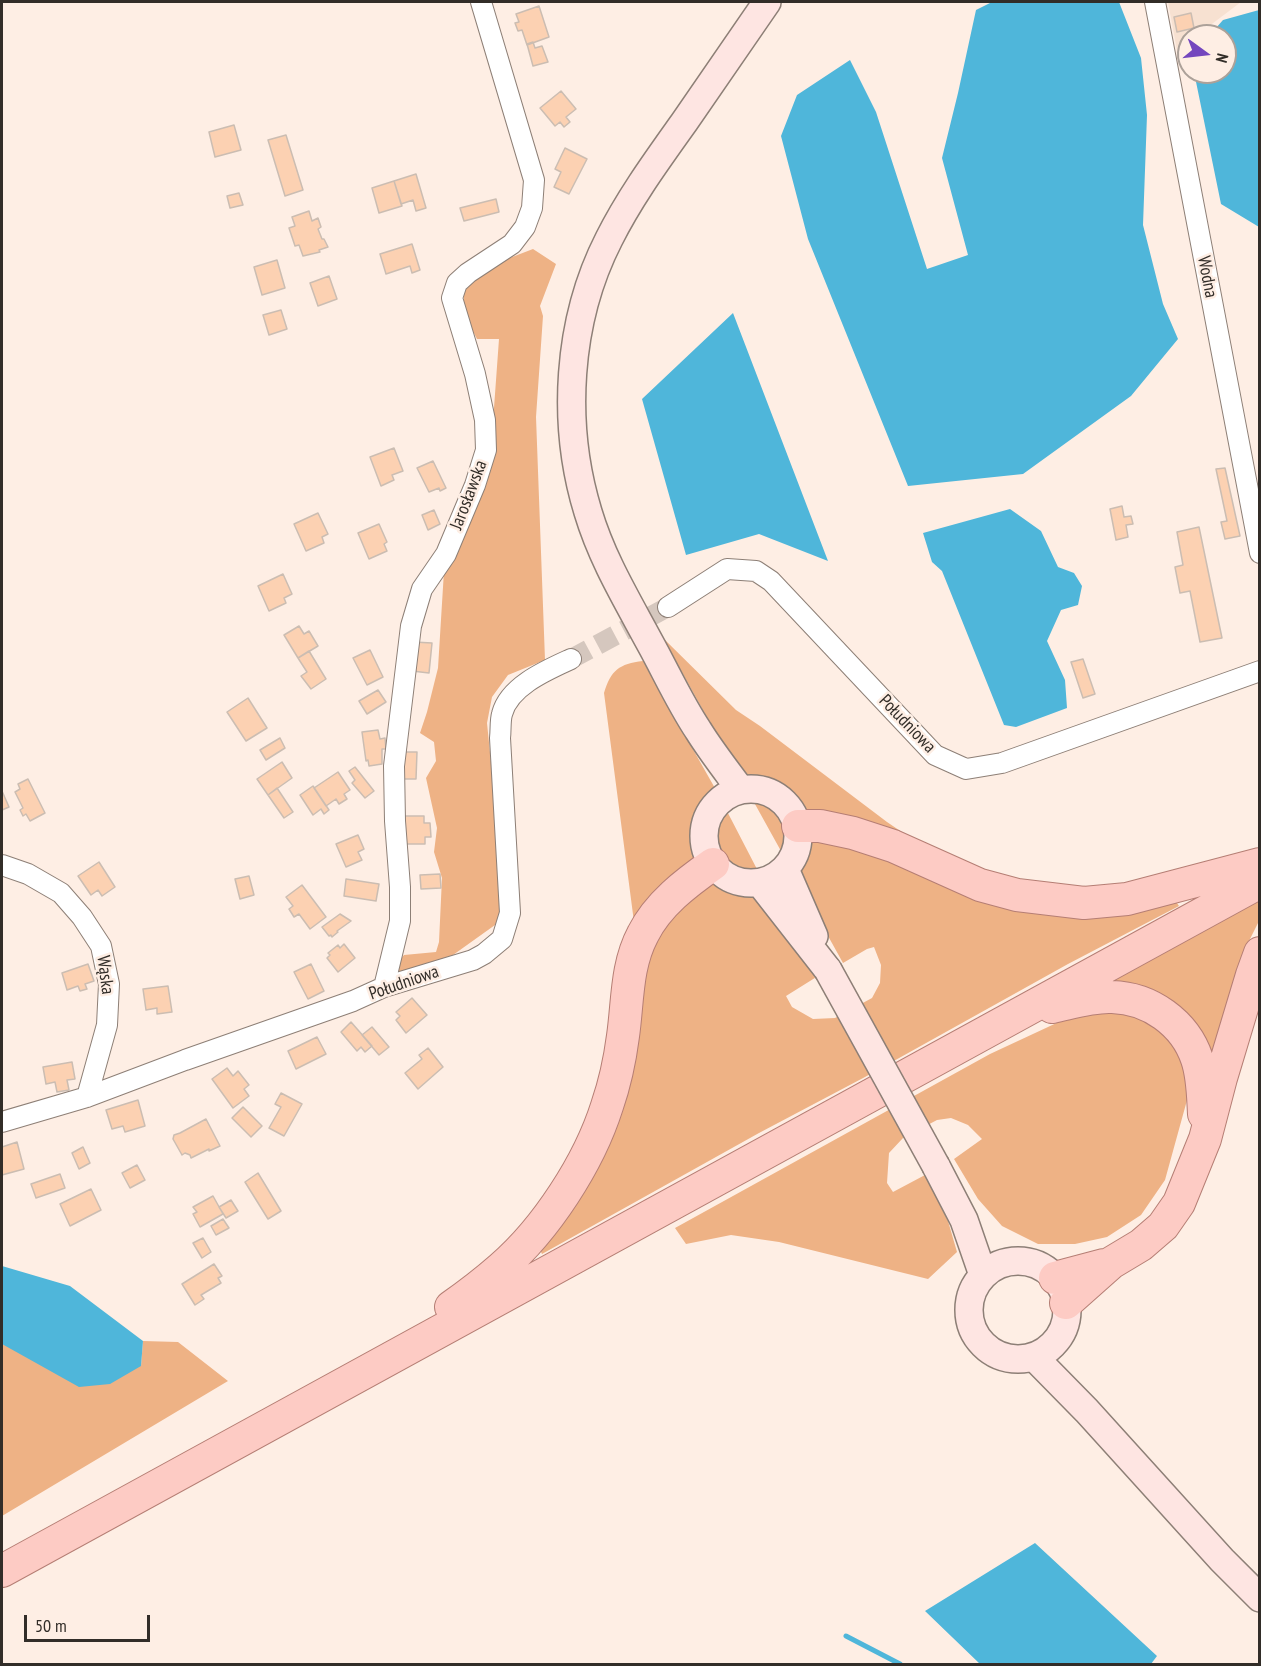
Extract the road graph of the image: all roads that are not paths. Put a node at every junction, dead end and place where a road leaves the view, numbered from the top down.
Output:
1 (481, 2) edge
2 (767, 2) edge
3 (1155, 2) edge
4 (1260, 553) edge
5 (668, 607) tunnel mouth
6 (571, 659) tunnel mouth
7 (1260, 671) edge
8 (729, 795) junction
9 (798, 826) junction
10 (713, 864) junction
11 (1260, 864) edge
12 (2, 865) edge
13 (785, 869) junction
14 (1260, 882) edge
15 (760, 883) junction
16 (1260, 953) edge
17 (828, 970) junction
18 (384, 987) junction
19 (1019, 1014) junction
20 (87, 1097) junction
21 (2, 1122) edge
22 (1205, 1139) junction
23 (964, 1220) junction
24 (1006, 1262) junction
25 (983, 1275) junction
26 (1061, 1290) junction
27 (1045, 1349) junction
28 (367, 1370) junction
29 (2, 1571) edge
30 (1260, 1598) edge

1 - 18 street, Jarosławska
2 - 8 main road
3 - 4 street, Wodna
5 - 7 street, Południowa
6 - 18 street, Południowa
8 - 9 main road
8 - 10 main road
9 - 11 main road
9 - 13 main road
10 - 15 main road
10 - 28 main road
12 - 20 street, Wąska
13 - 15 main road
13 - 17 main road
14 - 19 main road
15 - 17 main road
16 - 22 main road
17 - 23 main road, bridge
18 - 20 street, Południowa
19 - 22 main road
19 - 28 main road
20 - 21 street, Południowa
22 - 26 main road
23 - 24 main road
23 - 25 main road
24 - 25 main road
24 - 26 main road
25 - 27 main road
26 - 27 main road
27 - 30 main road
28 - 29 main road

